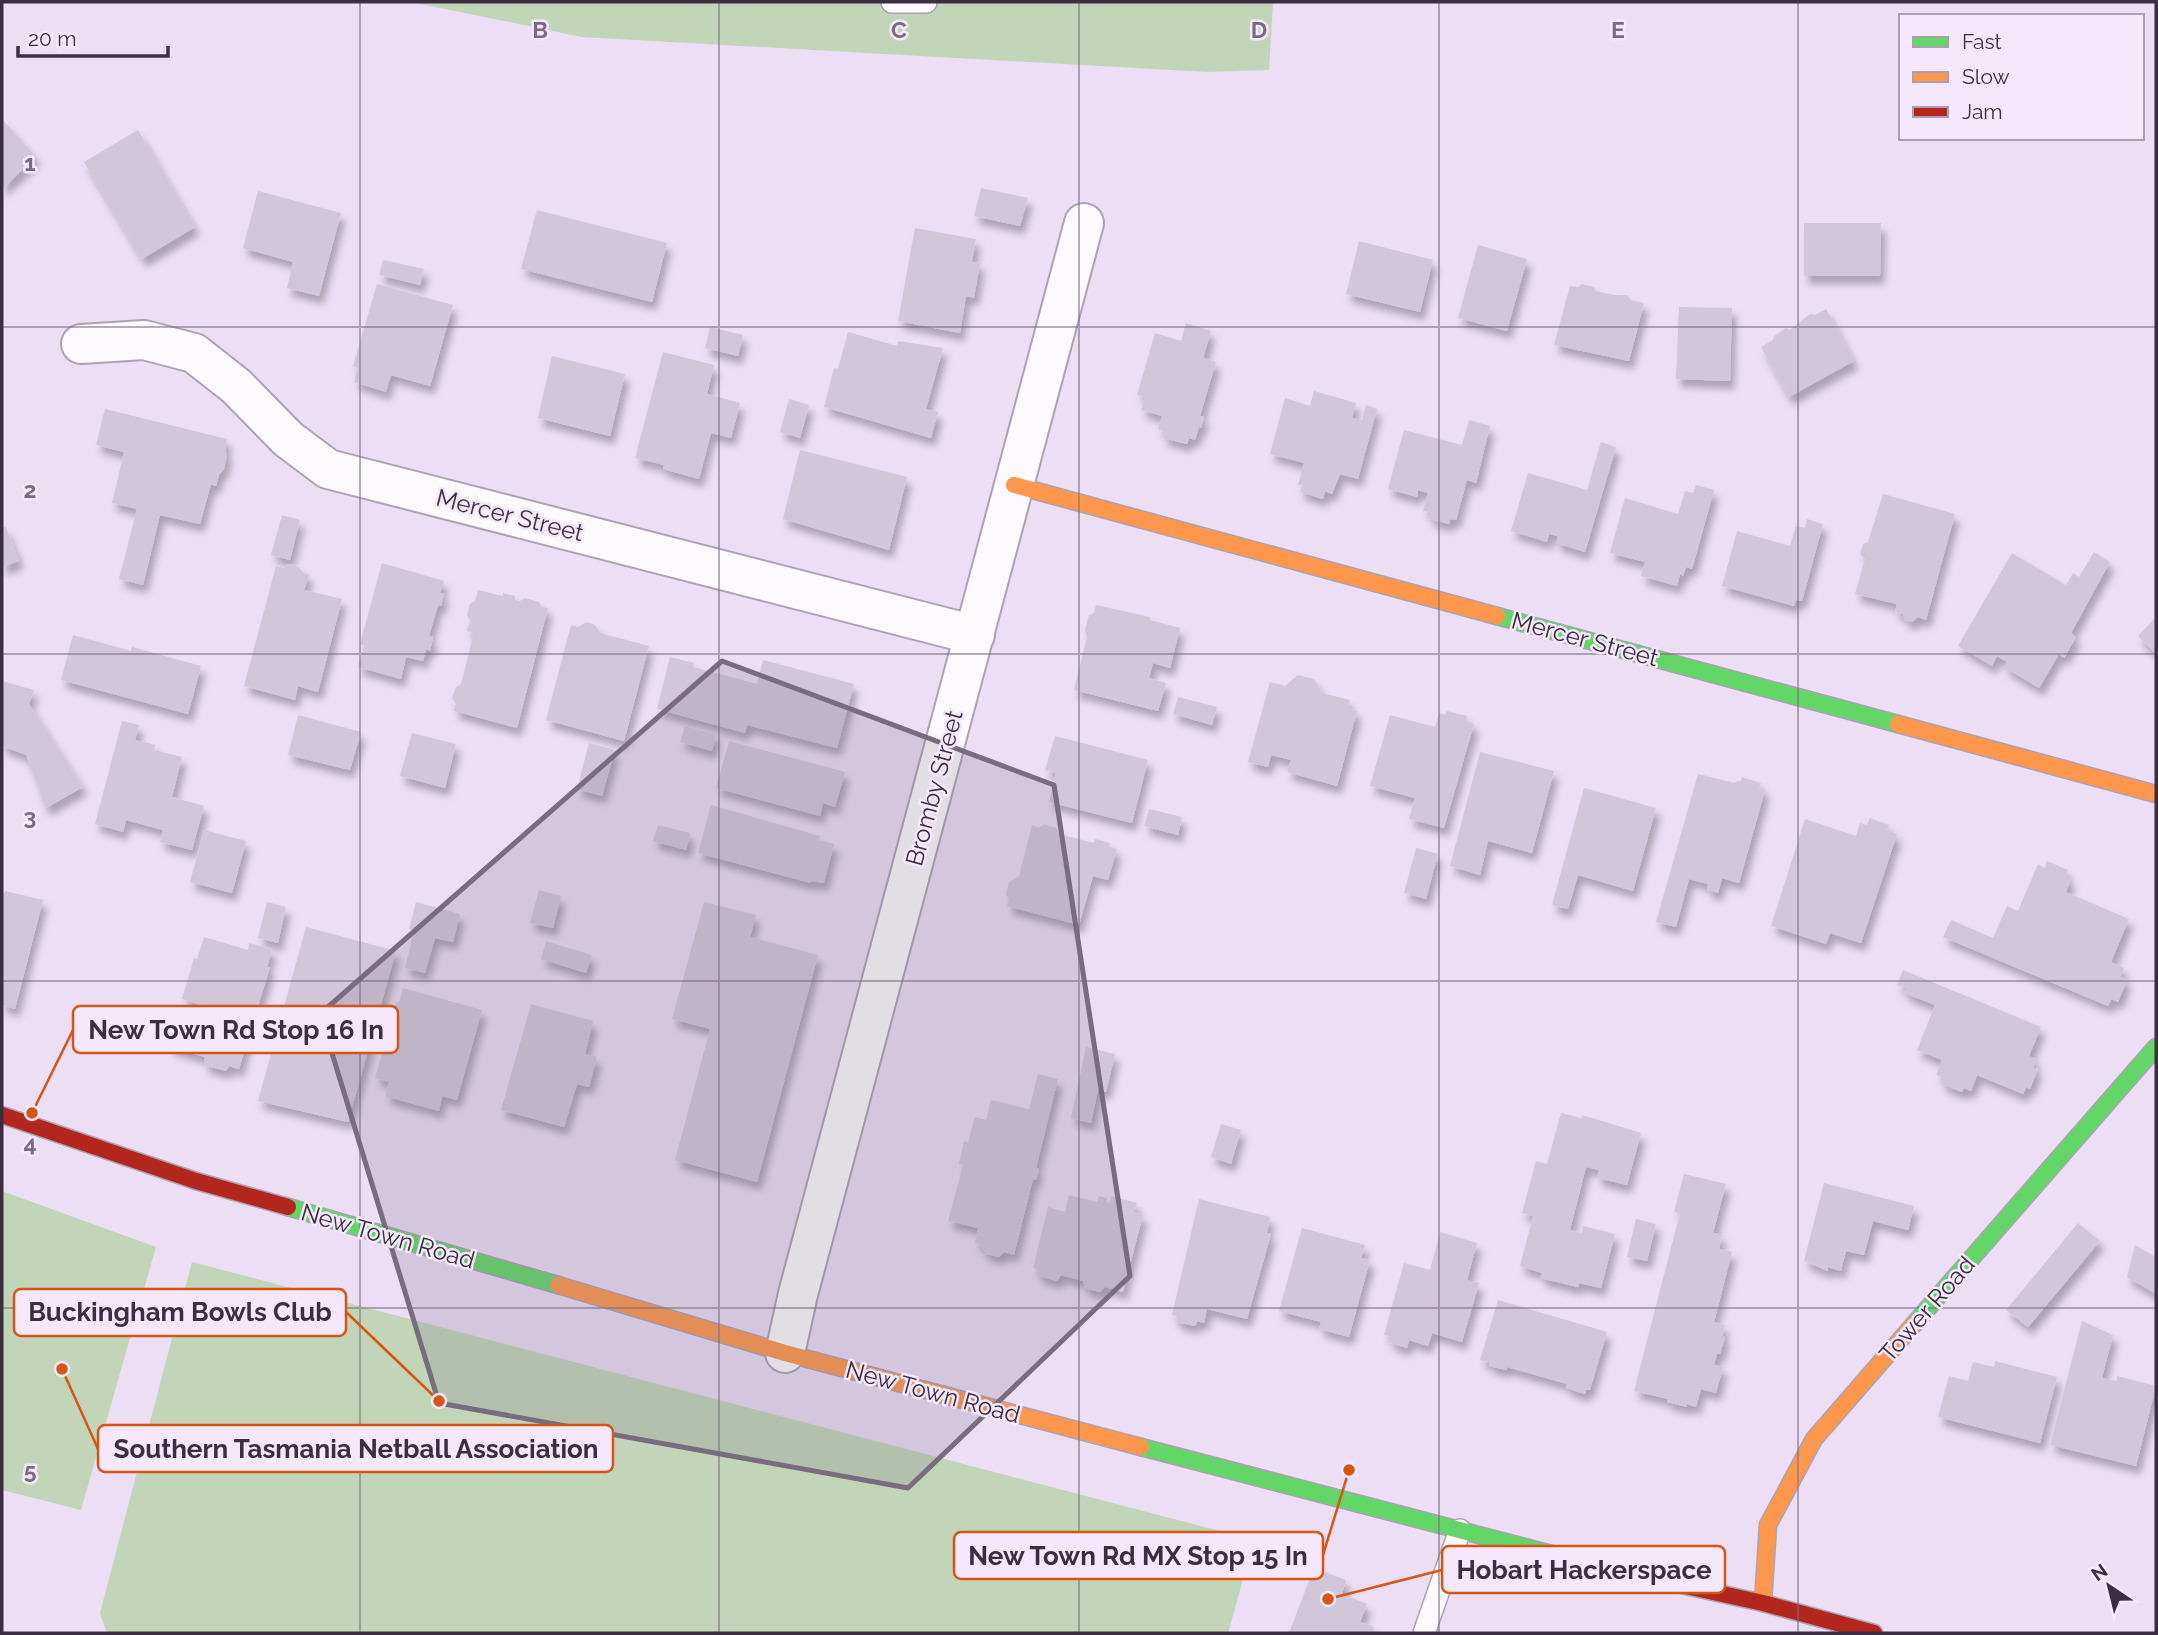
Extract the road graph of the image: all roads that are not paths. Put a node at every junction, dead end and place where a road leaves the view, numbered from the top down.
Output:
1 (892, 2) edge
2 (926, 2) edge
3 (1084, 223) dead end
4 (82, 344) dead end
5 (1014, 485) junction
6 (975, 635) junction
7 (2156, 794) edge
8 (2156, 1047) edge
9 (2, 1115) edge
10 (785, 1353) junction
11 (1460, 1530) junction
12 (1763, 1603) junction
13 (1424, 1633) edge
14 (1874, 1633) edge

1 - 2 lane
3 - 5 street, Bromby Street
4 - 6 street, Mercer Street
5 - 6 street, Bromby Street
5 - 7 main road, Mercer Street
6 - 10 street, Bromby Street
8 - 12 main road, Tower Road
9 - 10 main road, New Town Road
10 - 11 main road, New Town Road
11 - 12 main road, New Town Road
11 - 13 lane
12 - 14 main road, New Town Road

